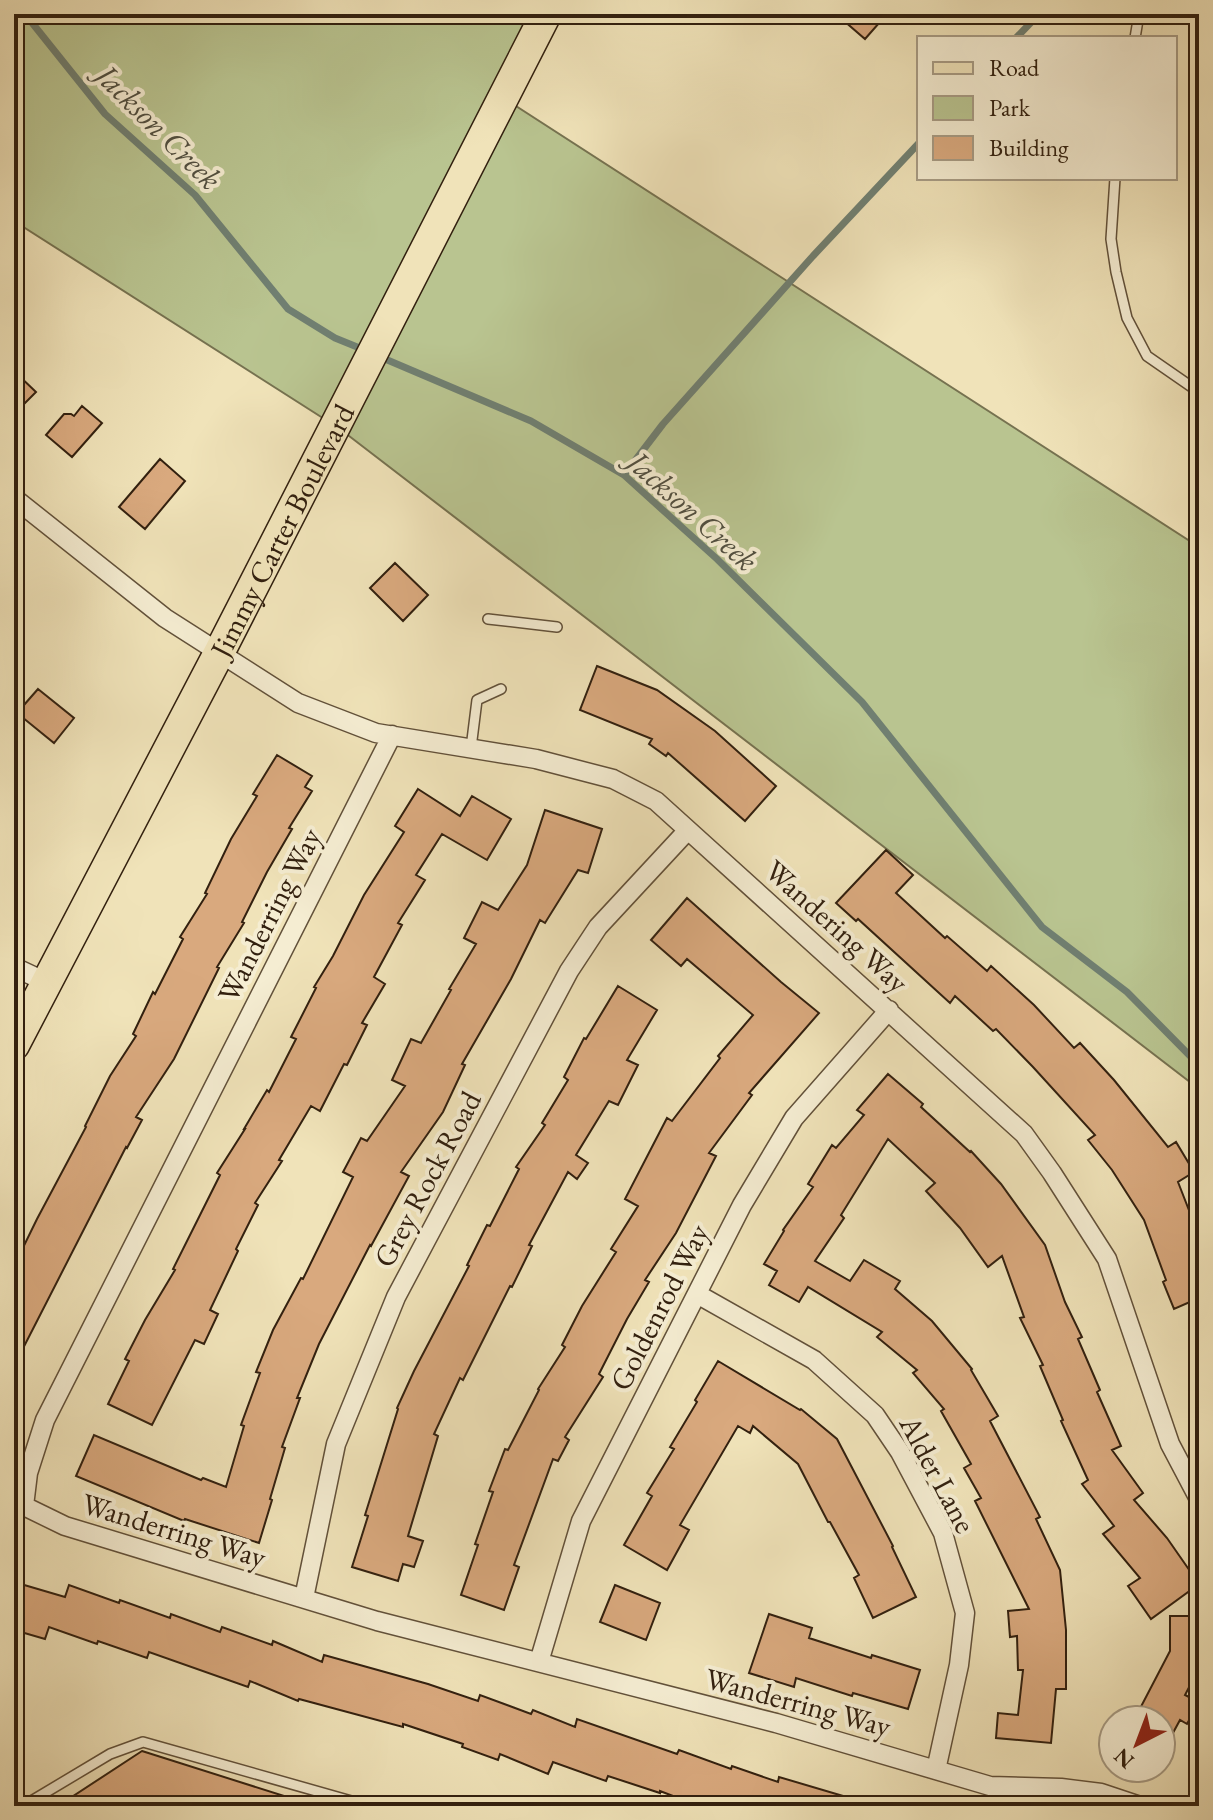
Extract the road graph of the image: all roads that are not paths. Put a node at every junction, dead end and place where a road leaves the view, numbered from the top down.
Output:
1 (546, 14) edge
2 (1139, 14) edge
3 (1135, 36) edge
4 (1115, 180) edge
5 (1199, 392) edge
6 (14, 498) edge
7 (488, 619) dead end
8 (557, 627) dead end
9 (219, 653) junction
10 (501, 689) dead end
11 (392, 735) junction
12 (471, 748) junction
13 (688, 830) junction
14 (14, 967) edge
15 (46, 982) junction
16 (889, 1010) junction
17 (14, 1045) edge
18 (697, 1294) junction
19 (1199, 1499) edge
20 (304, 1598) junction
21 (539, 1662) junction
22 (936, 1770) junction
23 (23, 1806) edge
24 (369, 1806) edge
25 (1140, 1806) edge

1 - 9 main road, Jimmy Carter Boulevard
2 - 3 lane
4 - 5 lane
6 - 9 street, Wandering Way
7 - 8 lane
9 - 11 street, Wandering Way
9 - 15 main road, Jimmy Carter Boulevard
10 - 12 lane
11 - 12 street, Wandering Way
11 - 20 street, Wanderring Way
12 - 13 street, Wandering Way
13 - 16 street, Wandering Way
13 - 20 street, Grey Rock Road
14 - 15 street
15 - 17 main road, Jimmy Carter Boulevard
16 - 18 street, Goldenrod Way
16 - 19 street, Wandering Way
18 - 21 street, Goldenrod Way
18 - 22 street, Alder Lane
20 - 21 street, Wanderring Way
21 - 22 street, Wanderring Way
22 - 25 street, Wanderring Way
23 - 24 lane

